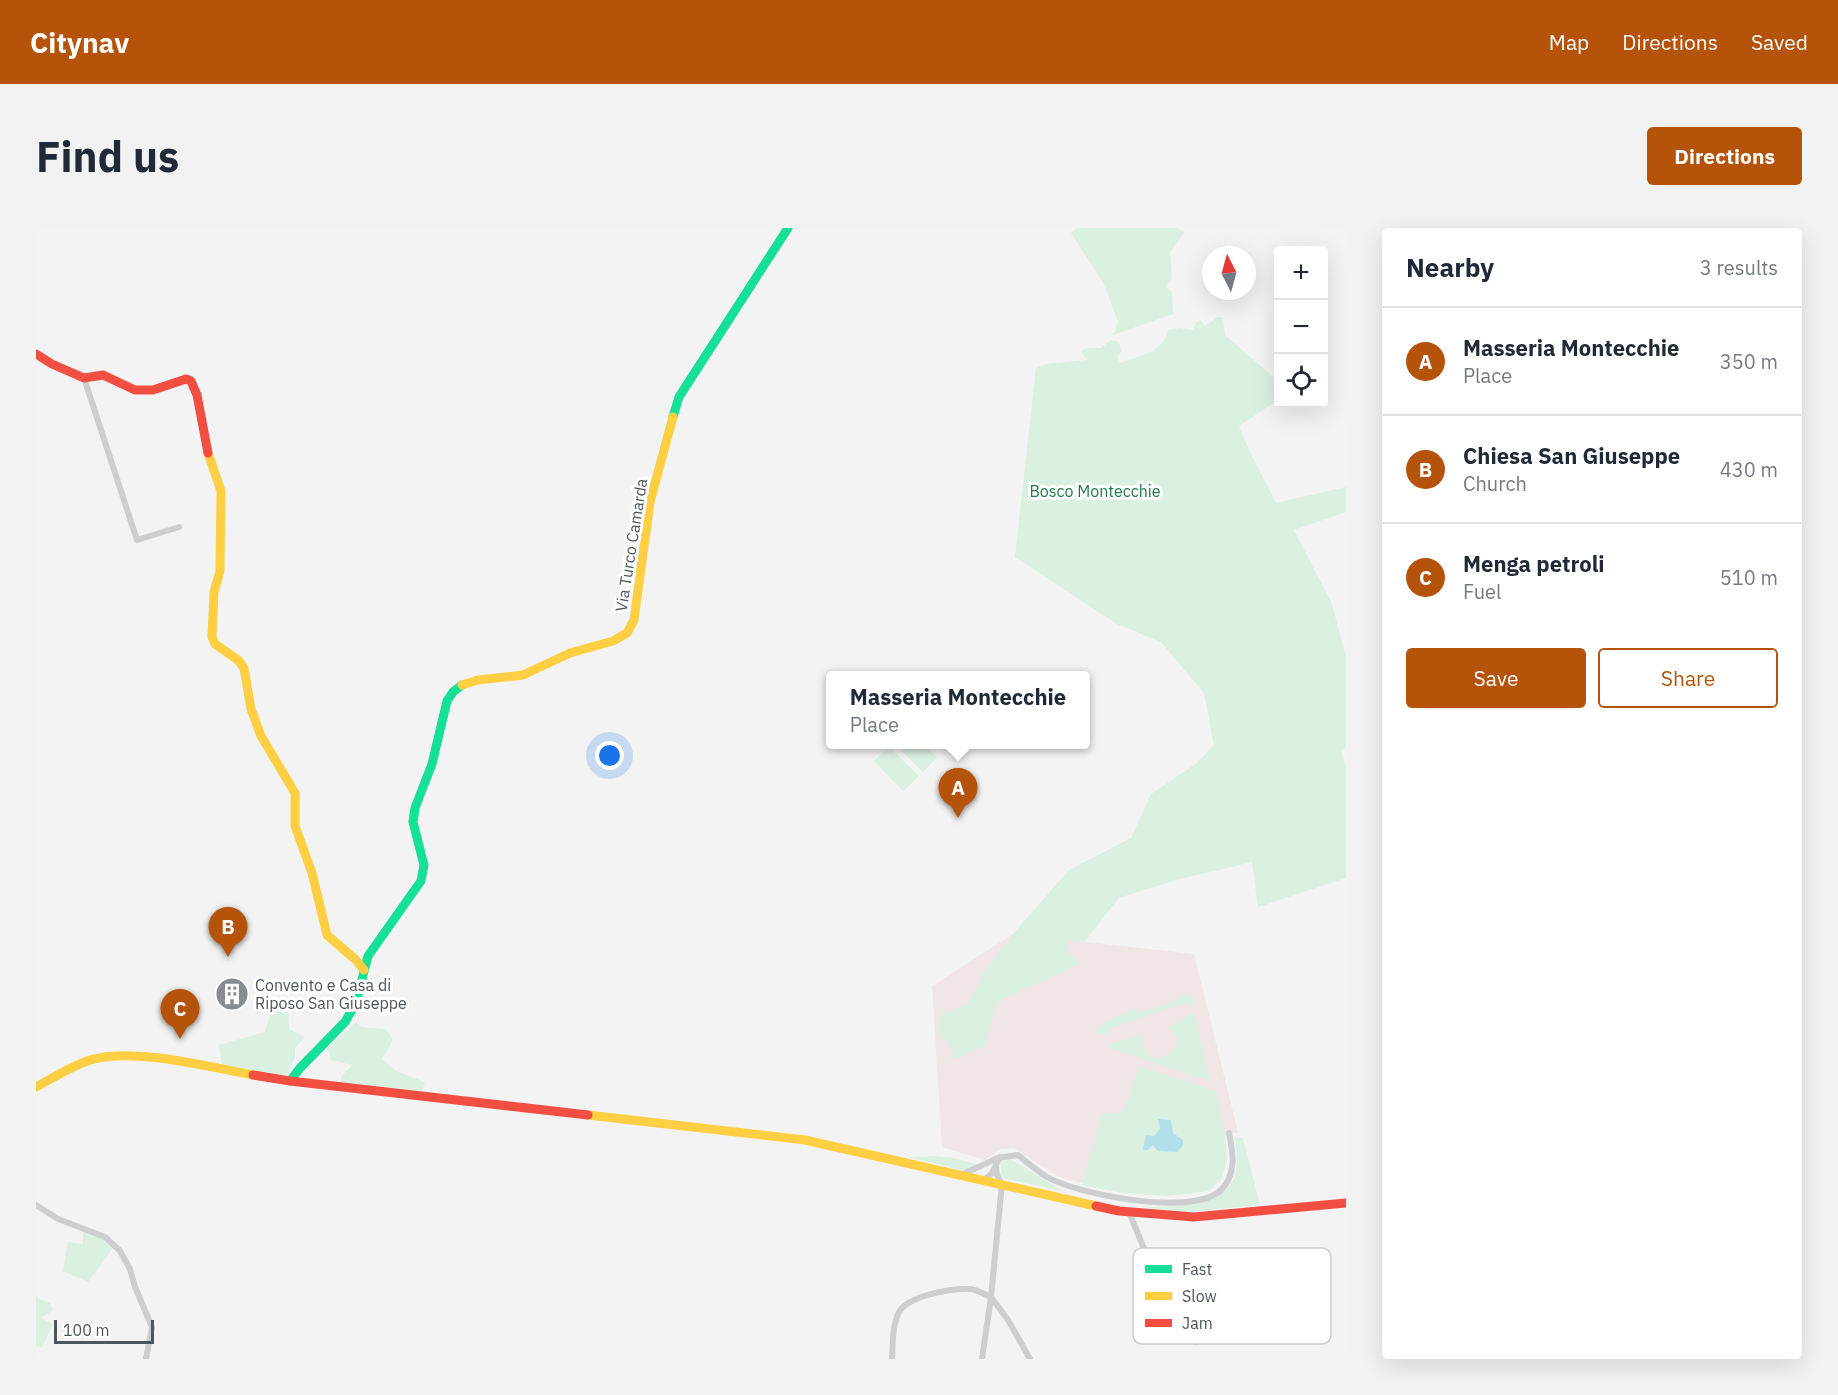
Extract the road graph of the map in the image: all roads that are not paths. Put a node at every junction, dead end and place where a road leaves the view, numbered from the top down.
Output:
1 (788, 228) edge
2 (36, 354) edge
3 (84, 378) junction
4 (179, 527) dead end
5 (364, 970) junction
6 (290, 1081) junction
7 (36, 1087) edge
8 (1229, 1133) dead end
9 (999, 1157) junction
10 (985, 1165) junction
11 (996, 1167) junction
12 (960, 1174) junction
13 (984, 1180) junction
14 (1002, 1184) junction
15 (1346, 1203) edge
16 (36, 1205) edge
17 (1129, 1212) junction
18 (1144, 1248) edge
19 (991, 1297) junction
20 (146, 1359) edge
21 (892, 1359) edge
22 (982, 1359) edge
23 (1029, 1359) edge

1 - 5 street, Via Turco Camarda
2 - 3 street
3 - 4 street
3 - 5 street
5 - 6 street, Via Turco Camarda
6 - 7 street
6 - 12 street
8 - 9 street
9 - 10 street
9 - 11 street
10 - 12 street
10 - 13 street
11 - 13 street
11 - 14 street
12 - 13 street
13 - 14 street
14 - 17 street
14 - 19 street
15 - 17 street
16 - 20 street
17 - 18 street
19 - 21 street
19 - 22 street
19 - 23 street

